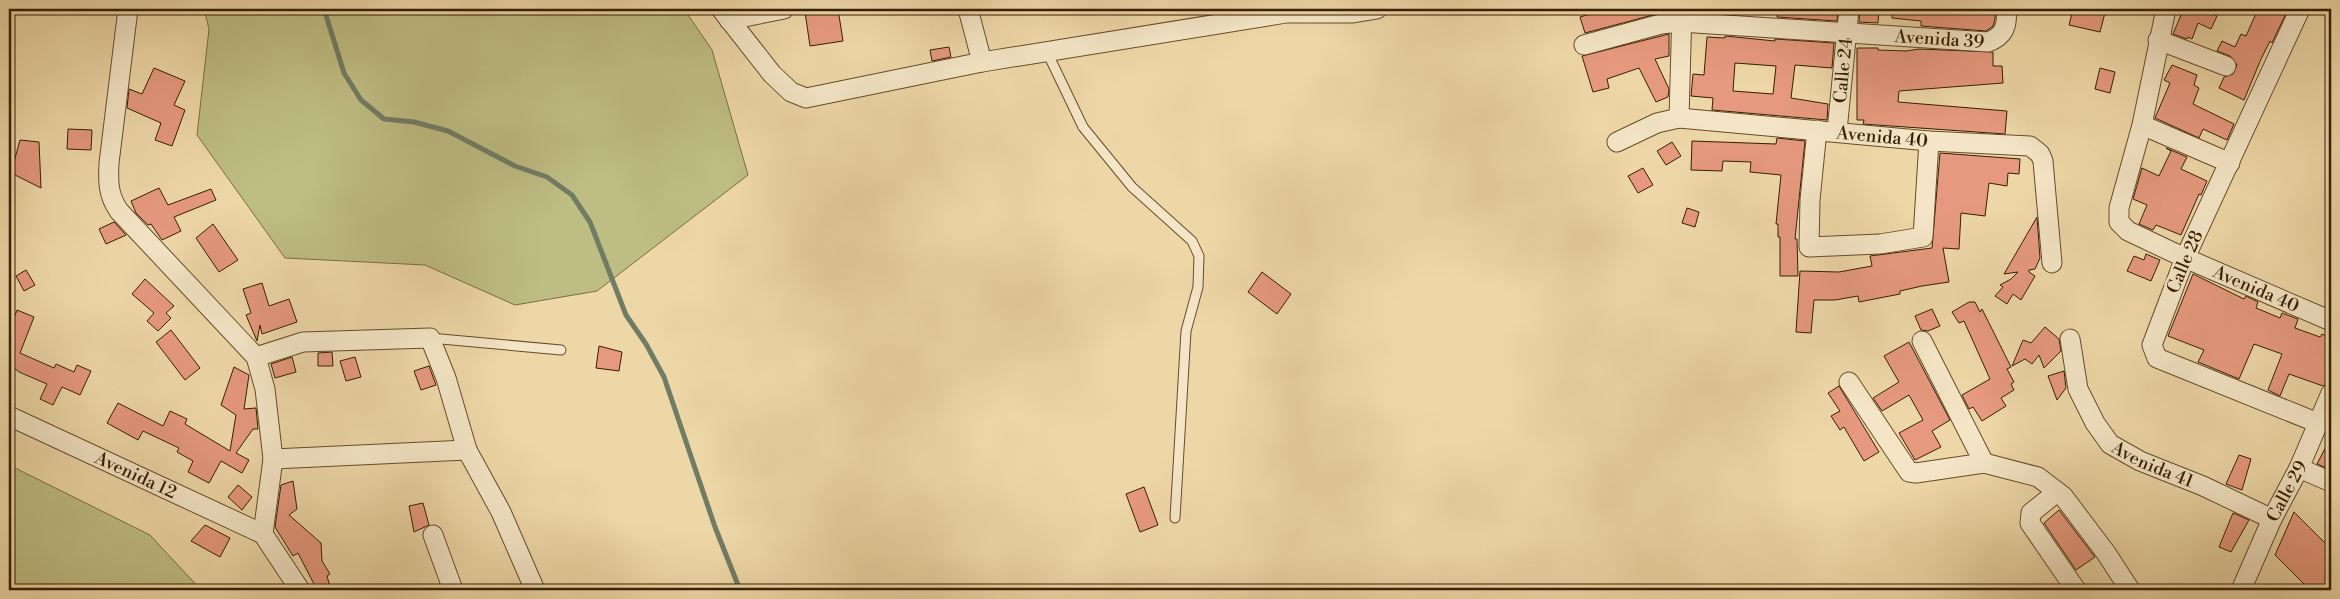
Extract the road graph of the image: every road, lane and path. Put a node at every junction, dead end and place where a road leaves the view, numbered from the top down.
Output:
1 (128, 9) edge
2 (784, 9) edge
3 (968, 9) edge
4 (1377, 9) edge
5 (1850, 9) edge
6 (2006, 9) edge
7 (2166, 9) edge
8 (2300, 9) edge
9 (725, 15) edge
10 (1681, 15) edge
11 (1847, 32) junction
12 (1584, 45) dead end
13 (2157, 48) junction
14 (1047, 52) junction
15 (982, 62) junction
16 (2226, 66) dead end
17 (1679, 118) junction
18 (2142, 125) junction
19 (1817, 130) junction
20 (1837, 131) junction
21 (1929, 141) junction
22 (1617, 142) dead end
23 (2230, 163) junction
24 (2185, 258) junction
25 (2052, 263) dead end
26 (2331, 321) edge
27 (430, 338) junction
28 (2070, 339) dead end
29 (1922, 341) dead end
30 (561, 350) dead end
31 (256, 357) junction
32 (1850, 382) dead end
33 (2331, 393) edge
34 (9, 416) edge
35 (2318, 423) junction
36 (467, 450) junction
37 (273, 459) junction
38 (1984, 463) junction
39 (2299, 468) junction
40 (2331, 482) edge
41 (2057, 492) junction
42 (1175, 518) dead end
43 (2272, 519) junction
44 (262, 534) junction
45 (433, 535) dead end
46 (300, 590) edge
47 (453, 590) edge
48 (535, 590) edge
49 (2076, 590) edge
50 (2130, 590) edge
51 (2241, 590) edge

1 - 31 street
2 - 9 street
3 - 15 street
4 - 14 street
5 - 11 street, Calle 24
6 - 11 street, Avenida 39
7 - 13 street
8 - 23 street, Calle 28
9 - 15 street
10 - 11 street
10 - 12 street
10 - 17 street
11 - 20 street, Calle 24
13 - 16 street
13 - 18 street
14 - 15 street
14 - 42 lane
17 - 19 street, Avenida 40
17 - 22 street, Avenida 40
18 - 23 street
18 - 24 street, Avenida 40
19 - 20 street, Avenida 40
19 - 21 street
20 - 21 street, Avenida 40
21 - 25 street, Avenida 40
23 - 24 street, Calle 28
24 - 26 street, Avenida 40
24 - 35 street, Calle 28
27 - 30 lane
27 - 31 street
27 - 36 street
28 - 43 street, Avenida 41
29 - 38 street
31 - 37 street
32 - 38 street
33 - 35 street, Calle 29
34 - 44 street, Avenida 12
35 - 39 street, Calle 29
36 - 37 street
36 - 48 street
37 - 44 street
38 - 41 street
39 - 40 street
39 - 43 street, Calle 29
41 - 49 street
41 - 50 street
43 - 51 street, Calle 29
44 - 46 street
45 - 47 street

